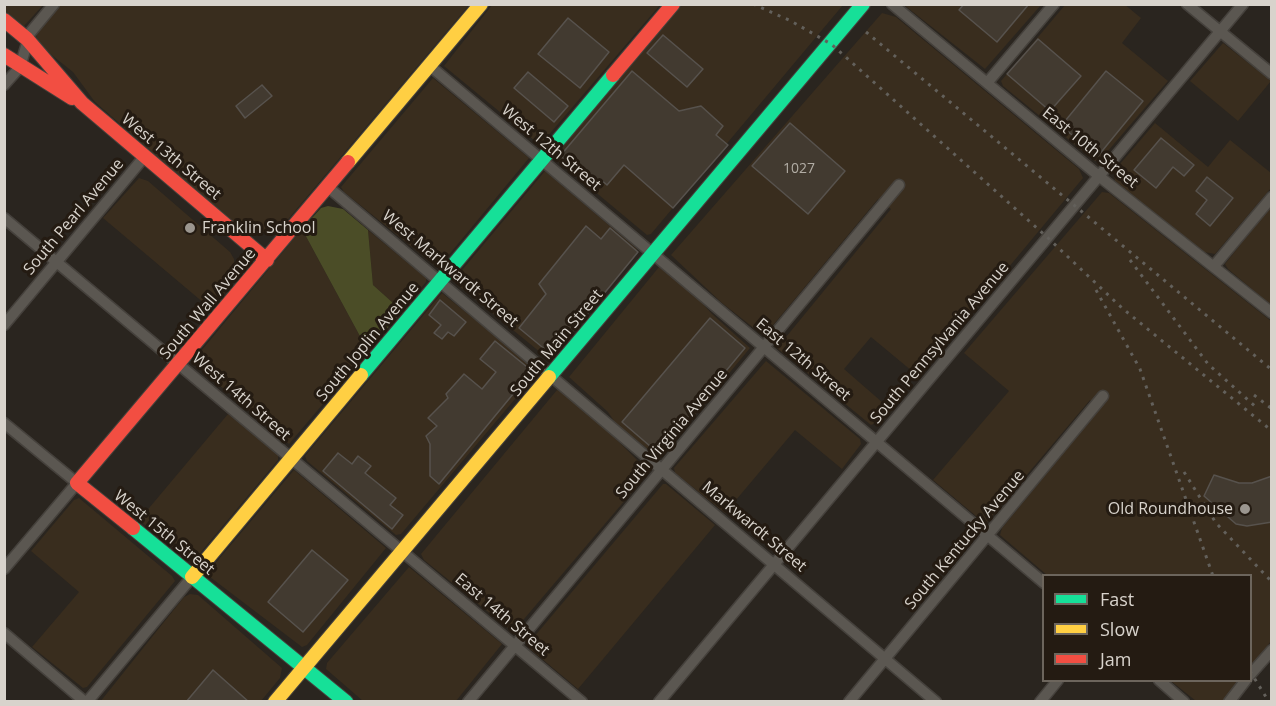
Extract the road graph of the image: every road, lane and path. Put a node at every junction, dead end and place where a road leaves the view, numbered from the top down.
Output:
1 (54, 4) edge
2 (481, 4) edge
3 (673, 4) edge
4 (863, 4) edge
5 (892, 4) edge
6 (1054, 4) edge
7 (1187, 4) edge
8 (1243, 4) edge
9 (4, 20) edge
10 (1220, 32) junction
11 (27, 39) junction
12 (4, 55) edge
13 (430, 66) junction
14 (20, 67) junction
15 (1272, 74) edge
16 (987, 83) junction
17 (4, 86) edge
18 (82, 103) junction
19 (145, 156) junction
20 (543, 160) junction
21 (1100, 177) junction
22 (899, 185) dead end
23 (328, 187) junction
24 (1272, 197) edge
25 (4, 218) edge
26 (653, 254) junction
27 (267, 260) junction
28 (58, 261) junction
29 (1214, 266) junction
30 (441, 281) junction
31 (1272, 313) edge
32 (4, 325) edge
33 (763, 347) junction
34 (179, 363) junction
35 (552, 375) junction
36 (1103, 396) dead end
37 (4, 423) edge
38 (876, 441) junction
39 (291, 459) junction
40 (663, 470) junction
41 (77, 483) junction
42 (987, 536) junction
43 (403, 552) junction
44 (774, 564) junction
45 (4, 569) edge
46 (192, 577) junction
47 (1042, 581) edge
48 (4, 633) edge
49 (515, 646) junction
50 (1272, 650) edge
51 (885, 658) junction
52 (304, 667) junction
53 (1252, 674) edge
54 (1057, 682) edge
55 (1160, 682) edge
56 (1245, 682) edge
57 (86, 702) edge
58 (275, 702) edge
59 (346, 702) edge
60 (468, 702) edge
61 (582, 702) edge
62 (659, 702) edge
63 (849, 702) edge
64 (936, 702) edge
65 (1040, 702) edge
66 (1184, 702) edge
67 (1229, 702) edge

1 - 11 street
2 - 13 street, South Wall Avenue
3 - 20 street, South Joplin Avenue
4 - 26 street, South Main Street
5 - 16 street, East 10th Street
6 - 16 street
7 - 10 street
8 - 10 street, South Pennsylvania Avenue
9 - 11 street, West 13th Street
10 - 15 street
10 - 21 street, South Pennsylvania Avenue
11 - 14 street
11 - 18 street, West 13th Street
12 - 14 street, West 13th Street
13 - 20 street, West 12th Street
13 - 23 street, South Wall Avenue
14 - 17 street
14 - 18 street, West 13th Street
16 - 21 street, East 10th Street
18 - 19 street, West 13th Street
19 - 27 street, West 13th Street
19 - 28 street, South Pearl Avenue
20 - 26 street, West 12th Street
20 - 30 street, South Joplin Avenue
21 - 29 street, East 10th Street
21 - 38 street, South Pennsylvania Avenue
22 - 33 street, South Virginia Avenue
23 - 27 street, South Wall Avenue
23 - 30 street, West Markwardt Street
24 - 29 street
25 - 28 street, West 14th Street
26 - 33 street, East 12th Street
26 - 35 street, South Main Street
27 - 34 street, South Wall Avenue
28 - 32 street, South Pearl Avenue
28 - 34 street, West 14th Street
29 - 31 street, East 10th Street
30 - 35 street, West Markwardt Street
30 - 39 street, South Joplin Avenue
33 - 38 street, East 12th Street
33 - 40 street, South Virginia Avenue
34 - 39 street, West 14th Street
34 - 41 street, South Wall Avenue
35 - 40 street, Markwardt Street
35 - 43 street, South Main Street
36 - 42 street, South Kentucky Avenue
37 - 41 street, West 15th Street
38 - 42 street, East 12th Street
38 - 44 street, South Pennsylvania Avenue
39 - 43 street, West 14th Street
39 - 46 street, South Joplin Avenue
40 - 44 street, Markwardt Street
40 - 49 street, South Virginia Avenue
41 - 45 street, South Wall Avenue
41 - 46 street, West 15th Street
42 - 47 street, East 12th Street
42 - 51 street, South Kentucky Avenue
43 - 49 street, East 14th Street
43 - 52 street, South Main Street
44 - 51 street, Markwardt Street
44 - 62 street, South Pennsylvania Avenue
46 - 52 street, West 15th Street
46 - 57 street, South Joplin Avenue
48 - 57 street
49 - 60 street, South Virginia Avenue
49 - 61 street, East 14th Street
50 - 53 street
51 - 63 street, South Kentucky Avenue
51 - 64 street, Markwardt Street
52 - 58 street, South Main Street
52 - 59 street, West 15th Street
54 - 65 street
55 - 66 street
56 - 67 street

